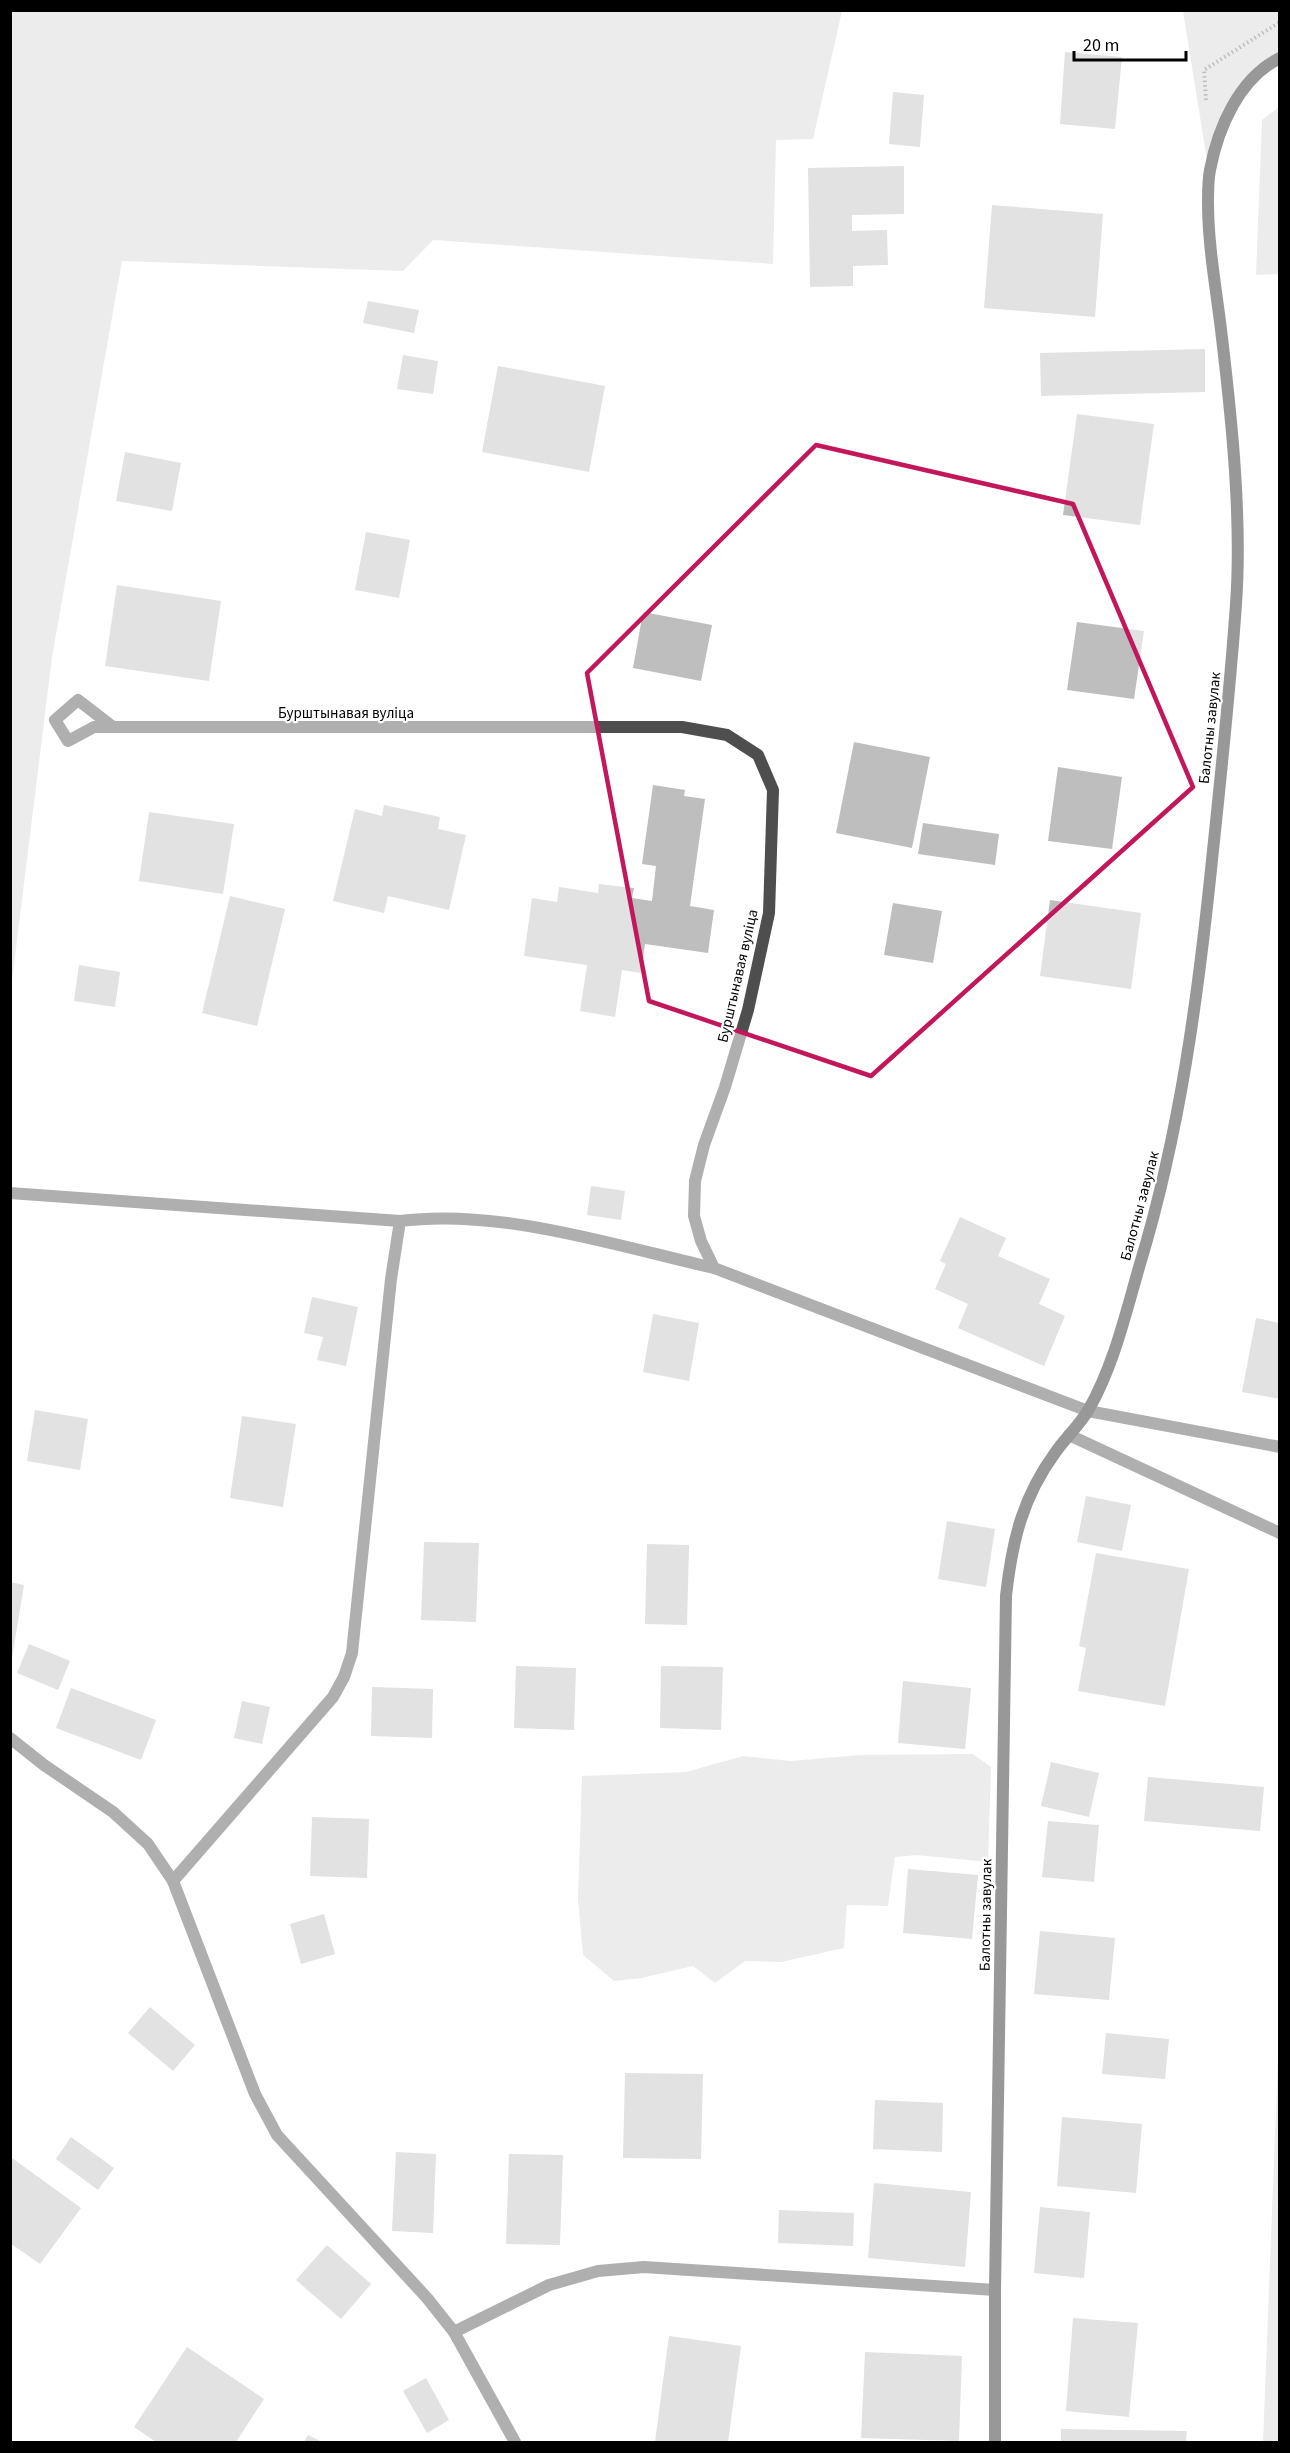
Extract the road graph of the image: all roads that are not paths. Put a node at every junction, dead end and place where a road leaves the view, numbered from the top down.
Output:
1 (1280, 58) edge
2 (113, 727) dead end
3 (10, 1193) edge
4 (400, 1221) junction
5 (714, 1268) junction
6 (1088, 1411) junction
7 (1069, 1435) junction
8 (1280, 1447) edge
9 (1280, 1533) edge
10 (10, 1738) edge
11 (173, 1881) junction
12 (995, 2290) junction
13 (454, 2332) junction
14 (514, 2442) edge
15 (994, 2442) edge

1 - 6 main road, Балотны завулак
2 - 5 street, Бурштынавая вуліца
3 - 4 street
4 - 5 street
4 - 11 street
5 - 6 street
6 - 7 main road, Балотны завулак
6 - 8 street
7 - 9 street
7 - 12 main road, Балотны завулак
10 - 11 street
11 - 13 street
12 - 13 street
12 - 15 main road, Балотны завулак
13 - 14 street

